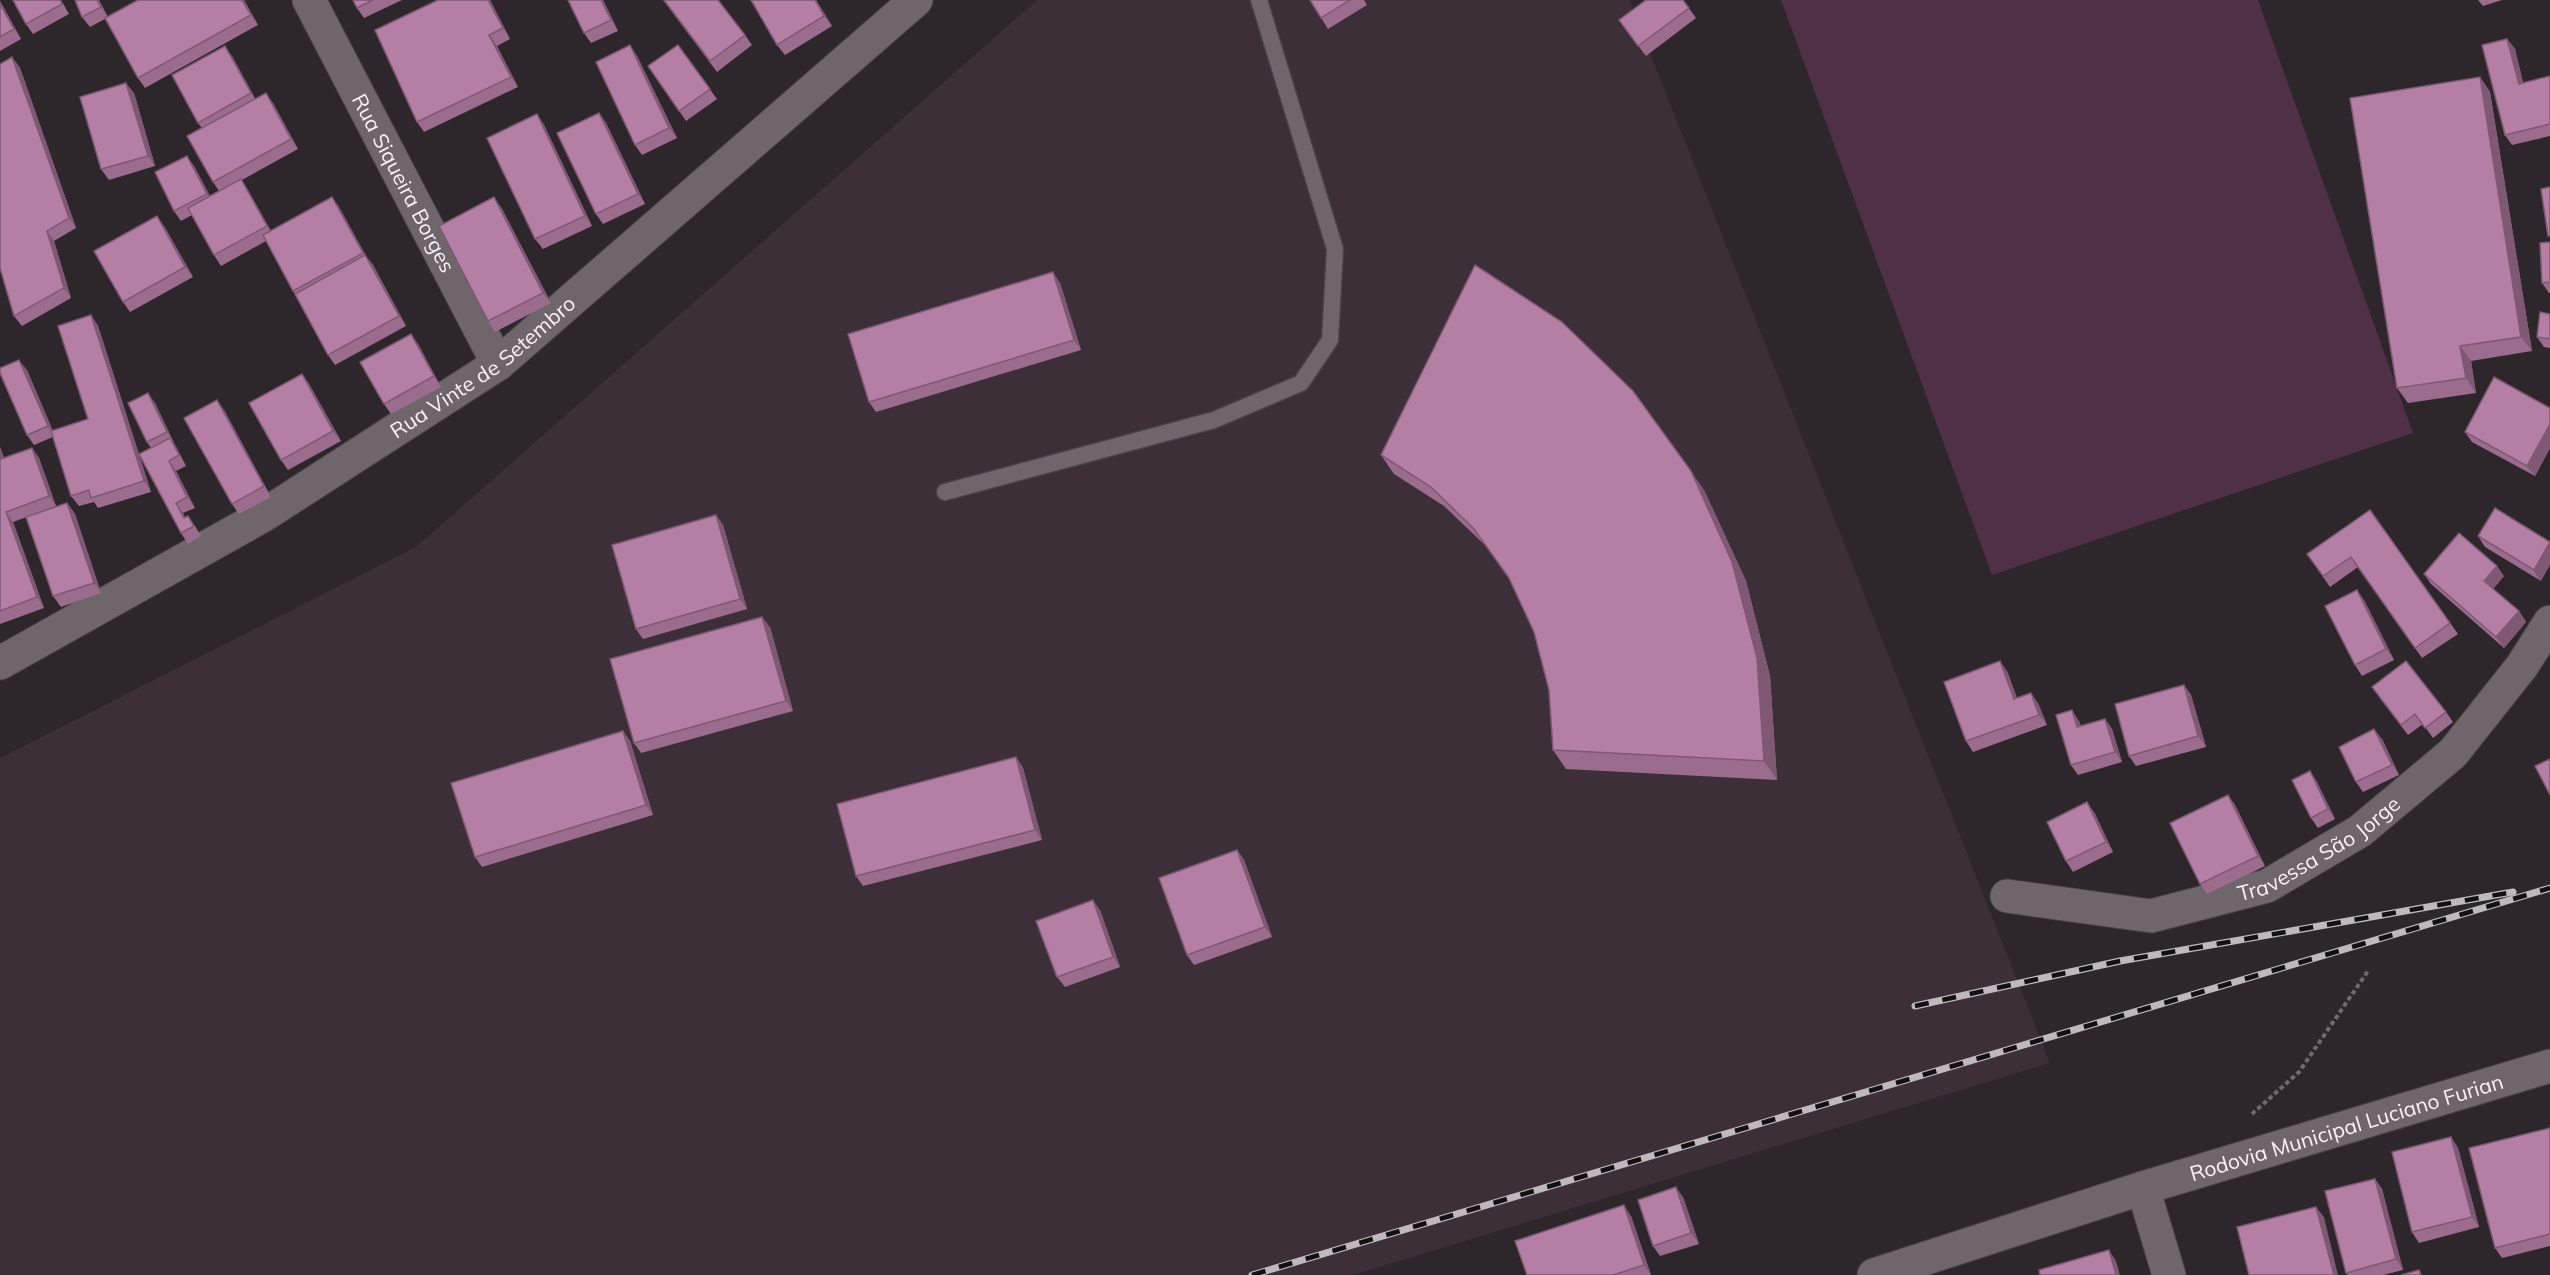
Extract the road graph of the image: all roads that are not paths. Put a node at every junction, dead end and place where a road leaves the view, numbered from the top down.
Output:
1 (309, 0) edge
2 (916, 0) edge
3 (1259, 0) edge
4 (498, 364) junction
5 (945, 492) dead end
6 (2550, 622) edge
7 (0, 663) edge
8 (2007, 896) dead end
9 (2550, 1066) edge
10 (2143, 1188) junction
11 (1874, 1275) edge
12 (2169, 1275) edge

1 - 4 street, Rua Siqueira Borges
2 - 4 street, Rua Vinte de Setembro
3 - 5 lane
4 - 7 street, Rua Vinte de Setembro
6 - 8 street, Travessa São Jorge
9 - 10 street, Rodovia Municipal Luciano Furian
10 - 11 street, Rodovia Municipal Luciano Furian
10 - 12 street

